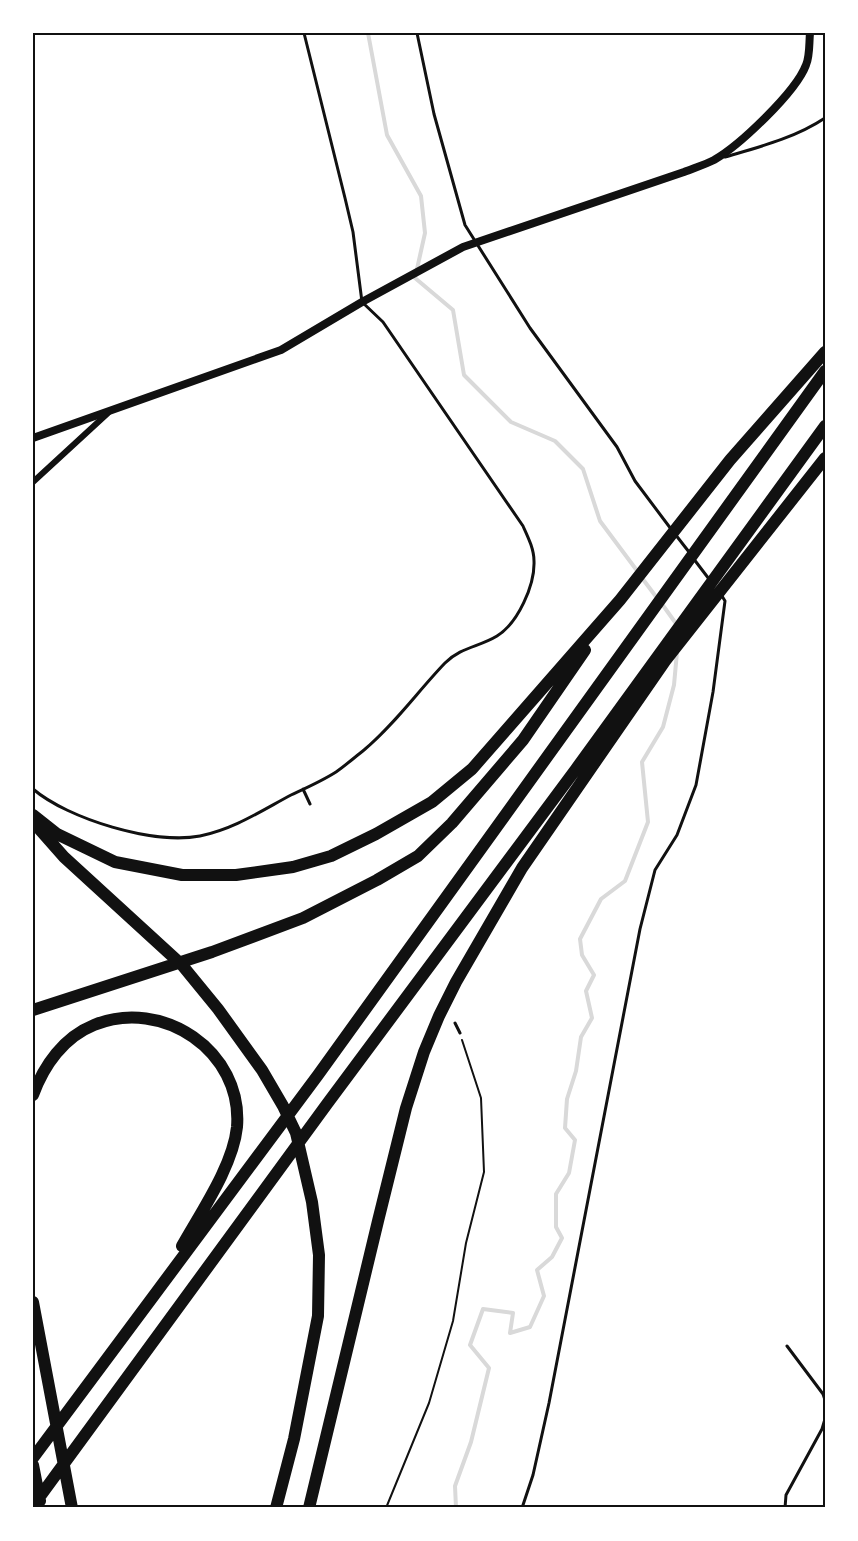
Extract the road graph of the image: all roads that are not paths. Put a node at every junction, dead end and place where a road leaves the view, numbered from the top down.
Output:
1 (304, 33) edge
2 (417, 33) edge
3 (810, 33) edge
4 (825, 118) edge
5 (715, 159) junction
6 (476, 242) junction
7 (362, 302) junction
8 (825, 352) edge
9 (825, 370) edge
10 (112, 410) junction
11 (825, 426) edge
12 (33, 438) edge
13 (825, 458) edge
14 (33, 482) edge
15 (711, 582) dead end
16 (718, 591) dead end
17 (620, 600) junction
18 (33, 789) edge
19 (303, 789) junction
20 (310, 804) dead end
21 (33, 815) edge
22 (33, 822) edge
23 (33, 1010) edge
24 (454, 1023) dead end
25 (460, 1034) road end
26 (33, 1095) edge
27 (156, 1292) junction
28 (33, 1302) edge
29 (787, 1346) dead end
30 (825, 1400) edge
31 (825, 1419) edge
32 (33, 1458) edge
33 (33, 1465) edge
34 (33, 1506) edge
35 (42, 1508) edge
36 (72, 1508) edge
37 (276, 1508) edge
38 (309, 1508) edge
39 (522, 1508) edge
40 (785, 1508) edge

1 - 7 lane
2 - 6 lane
3 - 5 street
4 - 5 lane
5 - 6 street
6 - 7 street
6 - 15 lane
7 - 10 street
7 - 19 lane
8 - 17 highway
9 - 27 highway
10 - 12 street
10 - 14 street
11 - 34 highway
13 - 38 highway
16 - 39 lane
17 - 21 highway
17 - 23 highway
18 - 19 lane
19 - 20 lane
22 - 37 highway
24 - 25 lane
26 - 27 highway
27 - 32 highway
28 - 36 highway
29 - 30 lane
31 - 40 lane
33 - 35 highway

